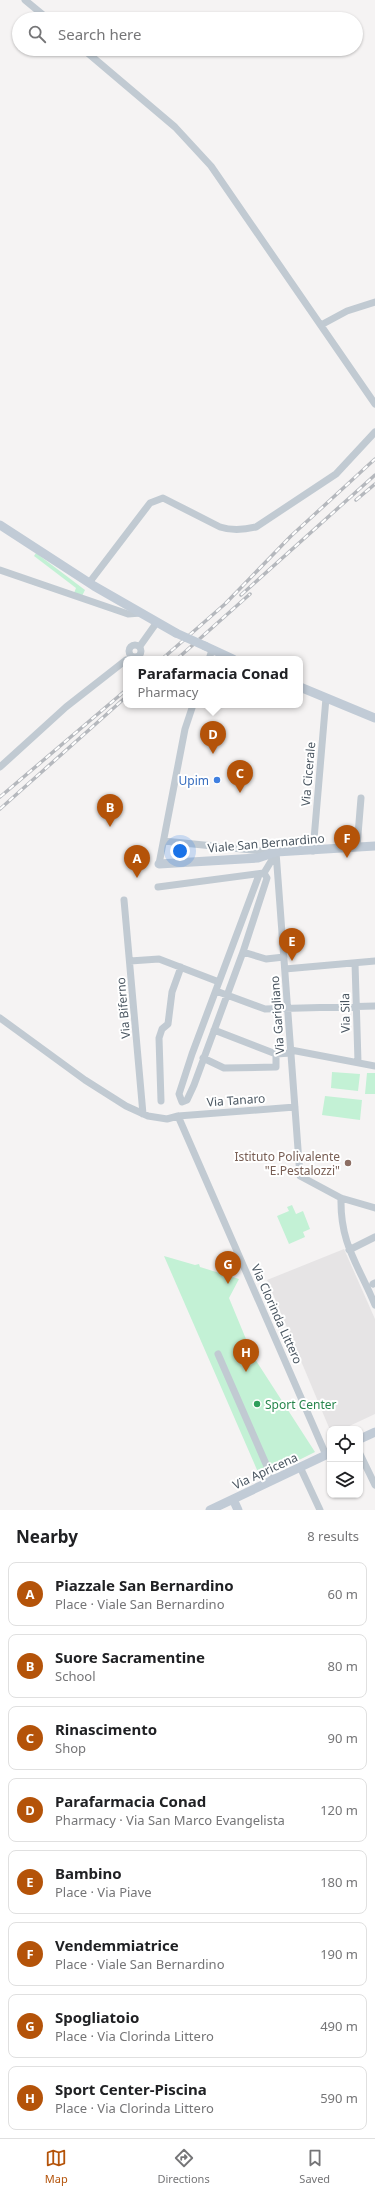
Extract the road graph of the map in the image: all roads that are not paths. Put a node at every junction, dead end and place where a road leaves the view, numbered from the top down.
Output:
1 (25, 0) edge
2 (40, 12) edge
3 (91, 56) edge
4 (375, 302) edge
5 (321, 325) junction
6 (375, 404) edge
7 (375, 432) edge
8 (0, 525) edge
9 (0, 570) edge
10 (89, 583) junction
11 (141, 613) junction
12 (157, 622) junction
13 (208, 648) junction
14 (128, 656) edge
15 (209, 656) edge
16 (226, 656) edge
17 (123, 662) edge
18 (303, 688) edge
19 (326, 698) junction
20 (192, 708) edge
21 (375, 718) edge
22 (0, 767) edge
23 (361, 798) dead end
24 (164, 841) junction
25 (375, 846) edge
26 (358, 847) junction
27 (313, 851) junction
28 (276, 852) junction
29 (159, 864) joint
30 (261, 874) junction
31 (158, 887) dead end
32 (124, 900) dead end
33 (243, 952) junction
34 (284, 957) junction
35 (130, 961) junction
36 (375, 961) edge
37 (355, 963) junction
38 (182, 967) junction
39 (285, 969) junction
40 (219, 982) junction
41 (216, 991) junction
42 (227, 995) junction
43 (375, 1006) edge
44 (356, 1007) junction
45 (287, 1010) junction
46 (0, 1018) edge
47 (214, 1030) junction
48 (291, 1052) junction
49 (276, 1054) junction
50 (203, 1058) junction
51 (358, 1062) junction
52 (375, 1066) edge
53 (161, 1101) dead end
54 (182, 1102) junction
55 (295, 1107) junction
56 (143, 1114) junction
57 (178, 1116) junction
58 (341, 1198) junction
59 (375, 1208) edge
60 (375, 1237) edge
61 (349, 1250) junction
62 (375, 1305) edge
63 (218, 1354) dead end
64 (375, 1432) edge
65 (363, 1438) edge
66 (327, 1452) edge
67 (327, 1454) edge
68 (363, 1460) edge
69 (300, 1467) junction
70 (273, 1480) junction
71 (375, 1485) edge
72 (233, 1499) junction
73 (210, 1510) edge
74 (238, 1510) edge
75 (320, 1510) edge

1 - 2 street
3 - 5 street
4 - 5 street
5 - 6 street
7 - 10 street
8 - 10 main road
9 - 11 street
10 - 11 main road
11 - 12 main road
12 - 13 main road, bridge
12 - 14 street
13 - 15 street
13 - 16 main road
17 - 22 street
18 - 19 main road
19 - 21 main road
19 - 27 street, Via Cicerale
20 - 24 street
23 - 26 street
24 - 28 street
24 - 29 street
25 - 26 main road, Viale San Bernardino
26 - 27 main road, Viale San Bernardino
27 - 28 main road, Viale San Bernardino
28 - 29 main road, Viale San Bernardino
28 - 30 street
28 - 34 street, Via Garigliano
30 - 31 street
30 - 33 street
30 - 40 street
32 - 35 street, Via Biferno
33 - 34 street
33 - 42 street
34 - 39 street, Via Garigliano
35 - 38 street
35 - 56 street, Via Biferno
36 - 37 street
37 - 39 street
37 - 44 street, Via Sila
38 - 40 street
38 - 53 street
39 - 45 street, Via Garigliano
40 - 41 street
41 - 42 street
41 - 54 street
42 - 45 street
42 - 47 street
43 - 44 street
44 - 45 street
44 - 51 street, Via Sila
45 - 48 street, Via Garigliano
46 - 56 street, Via Tanaro
47 - 49 street
47 - 50 street
48 - 49 street
48 - 51 street
48 - 55 street, Via Garigliano
49 - 50 street
50 - 54 street
51 - 52 street
54 - 57 street
55 - 57 street, Via Tanaro
55 - 58 street, Via Garigliano
56 - 57 street, Via Tanaro
57 - 66 street, Via Clorinda Littero
58 - 59 street
58 - 61 street
60 - 61 street
61 - 62 street
63 - 70 street
64 - 65 main road
67 - 69 main road, Via Apricena
68 - 71 street
69 - 70 main road, Via Apricena
69 - 75 street
70 - 72 main road, Via Apricena
72 - 73 main road, Via Apricena
72 - 74 main road

